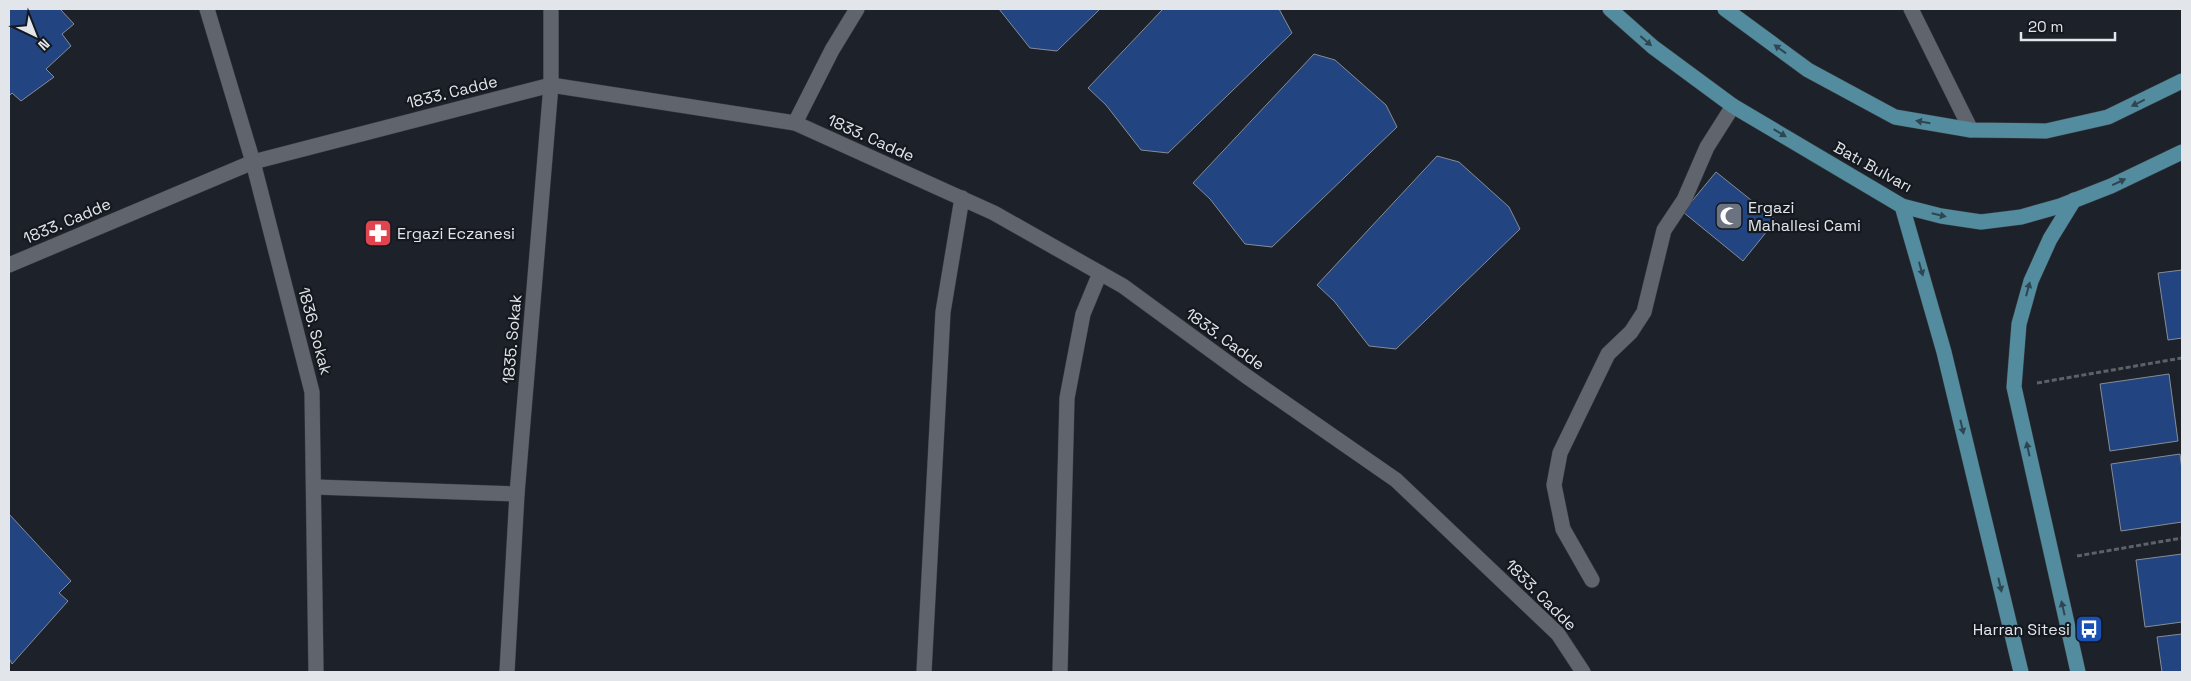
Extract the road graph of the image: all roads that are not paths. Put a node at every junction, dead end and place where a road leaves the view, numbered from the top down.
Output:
1 (206, 9) edge
2 (551, 9) edge
3 (857, 9) edge
4 (1610, 9) edge
5 (1725, 9) edge
6 (1911, 9) edge
7 (2182, 82) edge
8 (551, 85) junction
9 (1733, 106) junction
10 (795, 123) junction
11 (1971, 130) junction
12 (2182, 152) edge
13 (253, 162) junction
14 (962, 198) junction
15 (2074, 200) junction
16 (1902, 206) junction
17 (9, 265) edge
18 (1100, 273) junction
19 (315, 487) junction
20 (517, 494) junction
21 (1592, 580) dead end
22 (316, 672) edge
23 (508, 672) edge
24 (924, 672) edge
25 (1060, 672) edge
26 (1583, 672) edge
27 (2021, 672) edge
28 (2078, 672) edge

1 - 13 street, 1836. Sokak
2 - 8 street, 1835. Sokak
3 - 10 street
4 -> 9 main road, Batı Bulvarı
11 -> 5 main road
6 - 11 street
7 -> 11 main road
8 - 10 street, 1833. Cadde
8 - 13 street, 1833. Cadde
8 - 20 street, 1835. Sokak
9 -> 16 main road, Batı Bulvarı
9 - 21 street
10 - 14 street, 1833. Cadde
15 -> 12 main road, Batı Bulvarı
13 - 17 street, 1833. Cadde
13 - 19 street, 1836. Sokak
14 - 18 street, 1833. Cadde
14 - 24 street
16 -> 15 main road, Batı Bulvarı
28 -> 15 main road
16 -> 27 main road
18 - 25 street
18 - 26 street, 1833. Cadde
19 - 20 street
19 - 22 street, 1836. Sokak
20 - 23 street, 1835. Sokak

